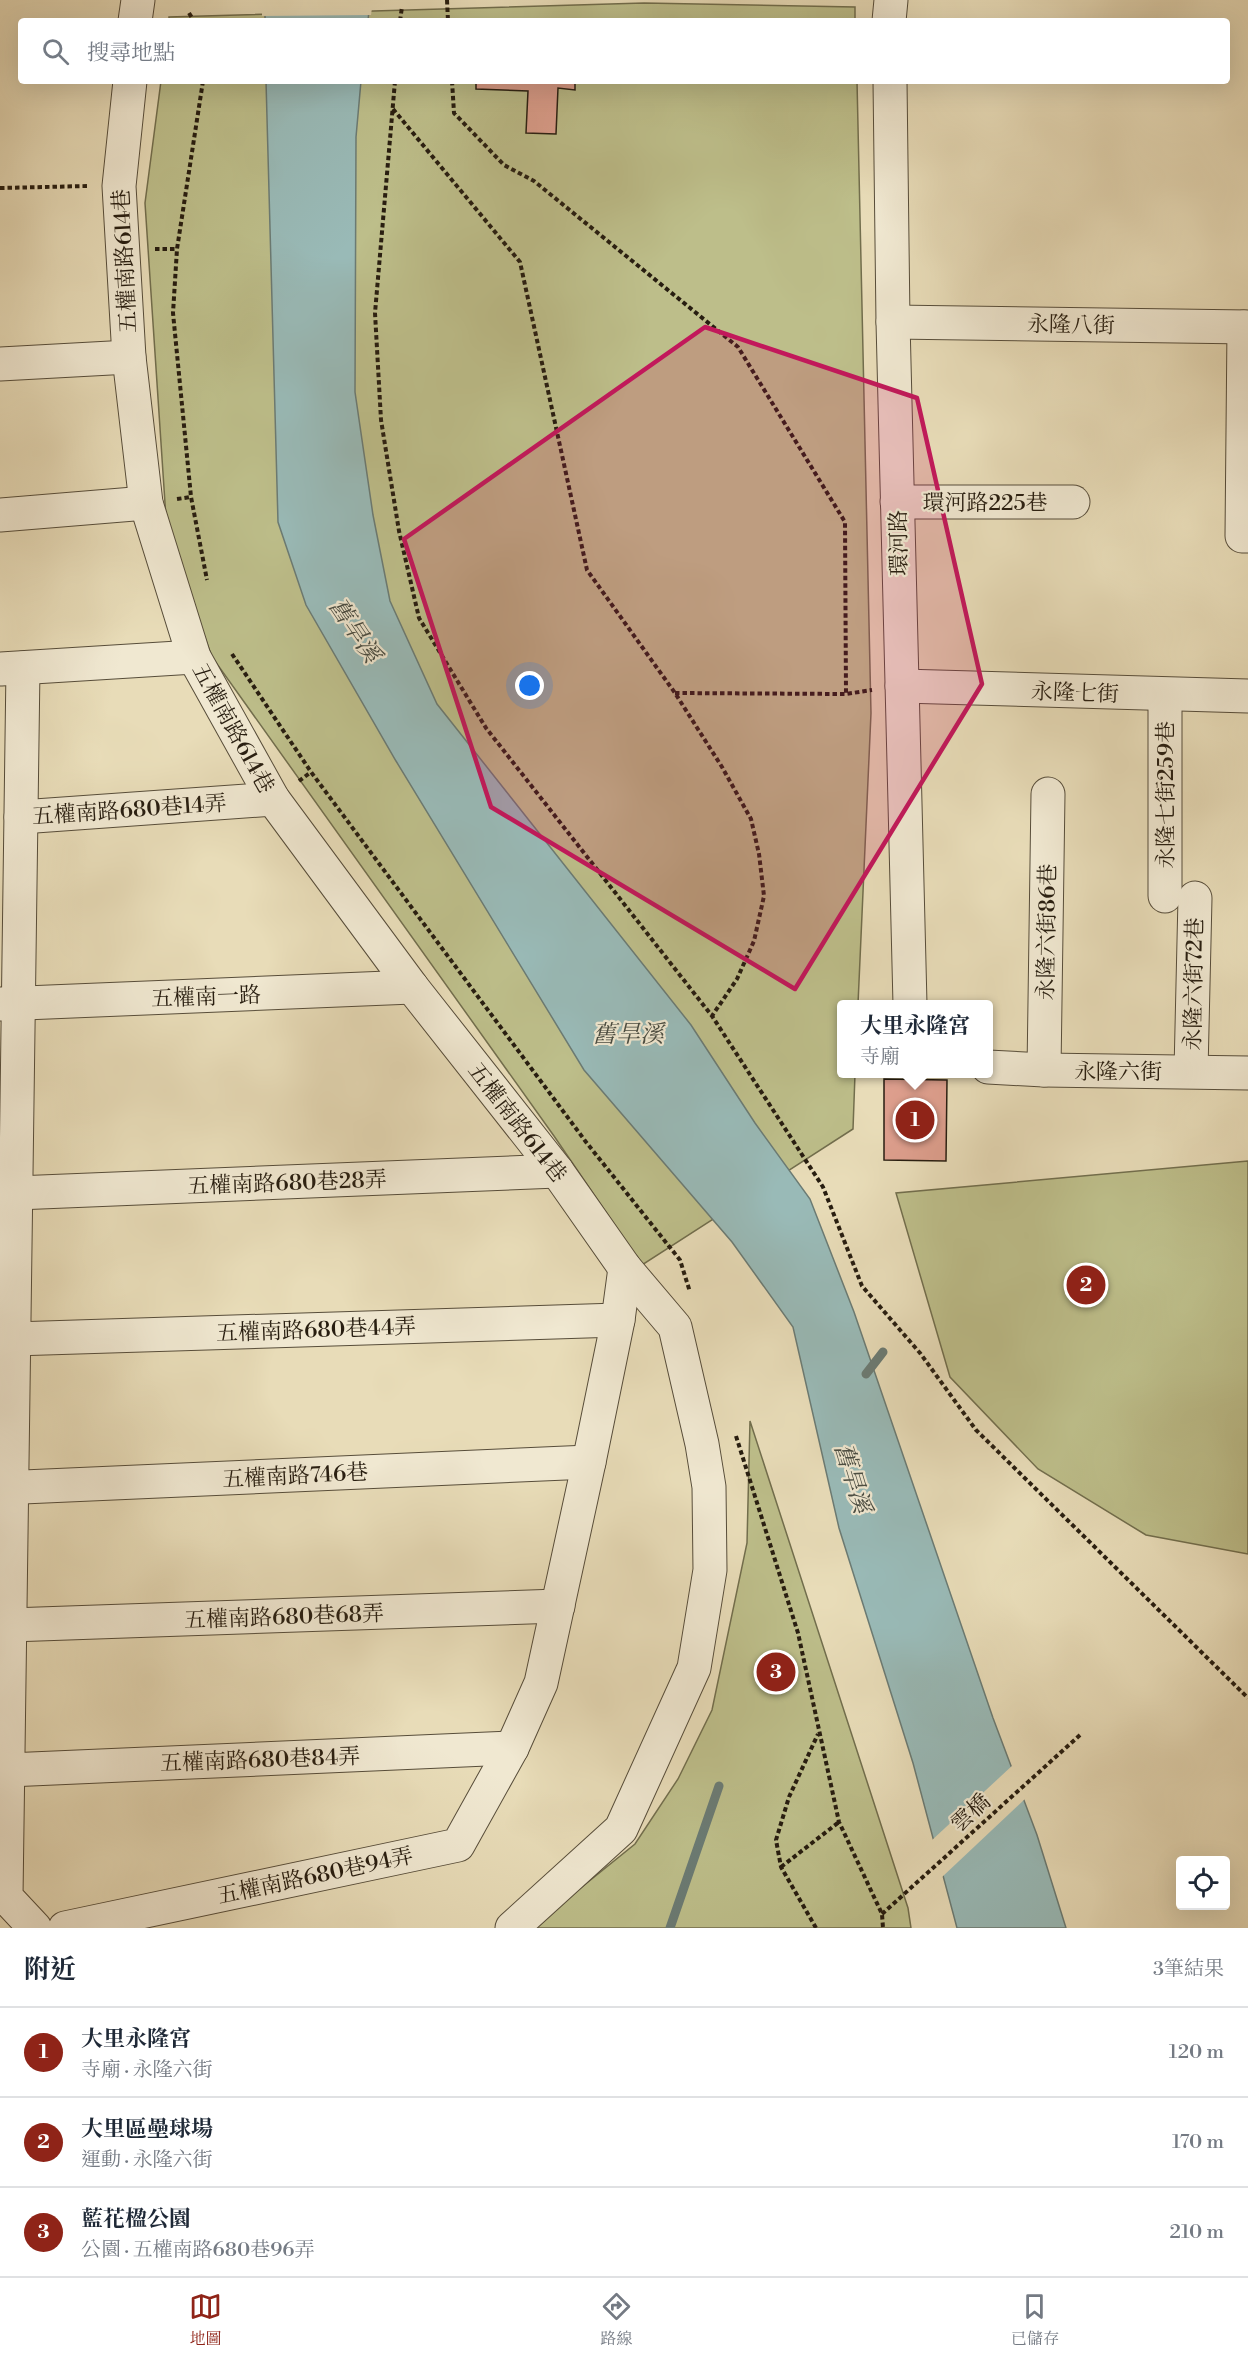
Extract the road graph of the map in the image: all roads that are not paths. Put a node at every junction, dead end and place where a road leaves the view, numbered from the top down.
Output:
1 (138, 0) edge
2 (891, 0) edge
3 (135, 18) edge
4 (889, 18) edge
5 (129, 84) edge
6 (890, 84) edge
7 (893, 322) junction
8 (1246, 327) edge
9 (129, 357) junction
10 (0, 364) edge
11 (897, 502) junction
12 (1073, 502) dead end
13 (146, 503) junction
14 (0, 515) edge
15 (1248, 536) edge
16 (194, 657) junction
17 (11, 668) edge
18 (902, 686) junction
19 (1165, 695) junction
20 (1248, 696) edge
21 (1048, 794) dead end
22 (273, 799) junction
23 (21, 817) junction
24 (1180, 897) joint
25 (412, 987) junction
26 (910, 1000) edge
27 (9, 1004) edge
28 (993, 1067) edge
29 (1044, 1070) junction
30 (1191, 1071) junction
31 (1248, 1073) edge
32 (557, 1171) junction
33 (16, 1193) junction
34 (625, 1268) junction
35 (618, 1320) junction
36 (14, 1339) junction
37 (589, 1462) junction
38 (6, 1488) edge
39 (558, 1606) junction
40 (10, 1626) junction
41 (512, 1748) junction
42 (8, 1770) junction
43 (35, 1928) edge
44 (65, 1928) edge
45 (512, 1928) edge

1 - 3 street
2 - 4 street
5 - 9 street, 五權南路614巷
6 - 7 street, 環河路
7 - 8 street, 永隆八街
7 - 11 street, 環河路
8 - 15 street
9 - 10 street
9 - 13 street, 五權南路614巷
11 - 12 street, 環河路225巷
11 - 18 street, 環河路
13 - 14 street
13 - 16 street, 五權南路614巷
16 - 17 street
16 - 22 street, 五權南路614巷
17 - 23 street
18 - 19 street, 永隆七街
18 - 26 street, 環河路
19 - 20 street, 永隆七街
19 - 24 street, 永隆七街259巷
21 - 29 street, 永隆六街86巷
22 - 23 street, 五權南路680巷14弄
22 - 25 street, 五權南路614巷
23 - 27 street
24 - 30 street, 永隆六街72巷
25 - 27 street, 五權南一路
25 - 32 street, 五權南路614巷
27 - 33 street
28 - 29 street, 永隆六街
29 - 30 street, 永隆六街
30 - 31 street, 永隆六街
32 - 33 street, 五權南路680巷28弄
32 - 34 street, 五權南路614巷
33 - 36 street
34 - 35 street, 五權南路680巷94弄
34 - 45 street, 五權南路614巷
35 - 36 street, 五權南路680巷44弄
35 - 37 street, 五權南路680巷94弄
36 - 38 street
37 - 38 street, 五權南路746巷
37 - 39 street, 五權南路680巷94弄
38 - 40 street
39 - 40 street, 五權南路680巷68弄
39 - 41 street, 五權南路680巷94弄
40 - 42 street
41 - 42 street, 五權南路680巷84弄
41 - 44 street, 五權南路680巷94弄
42 - 43 street

